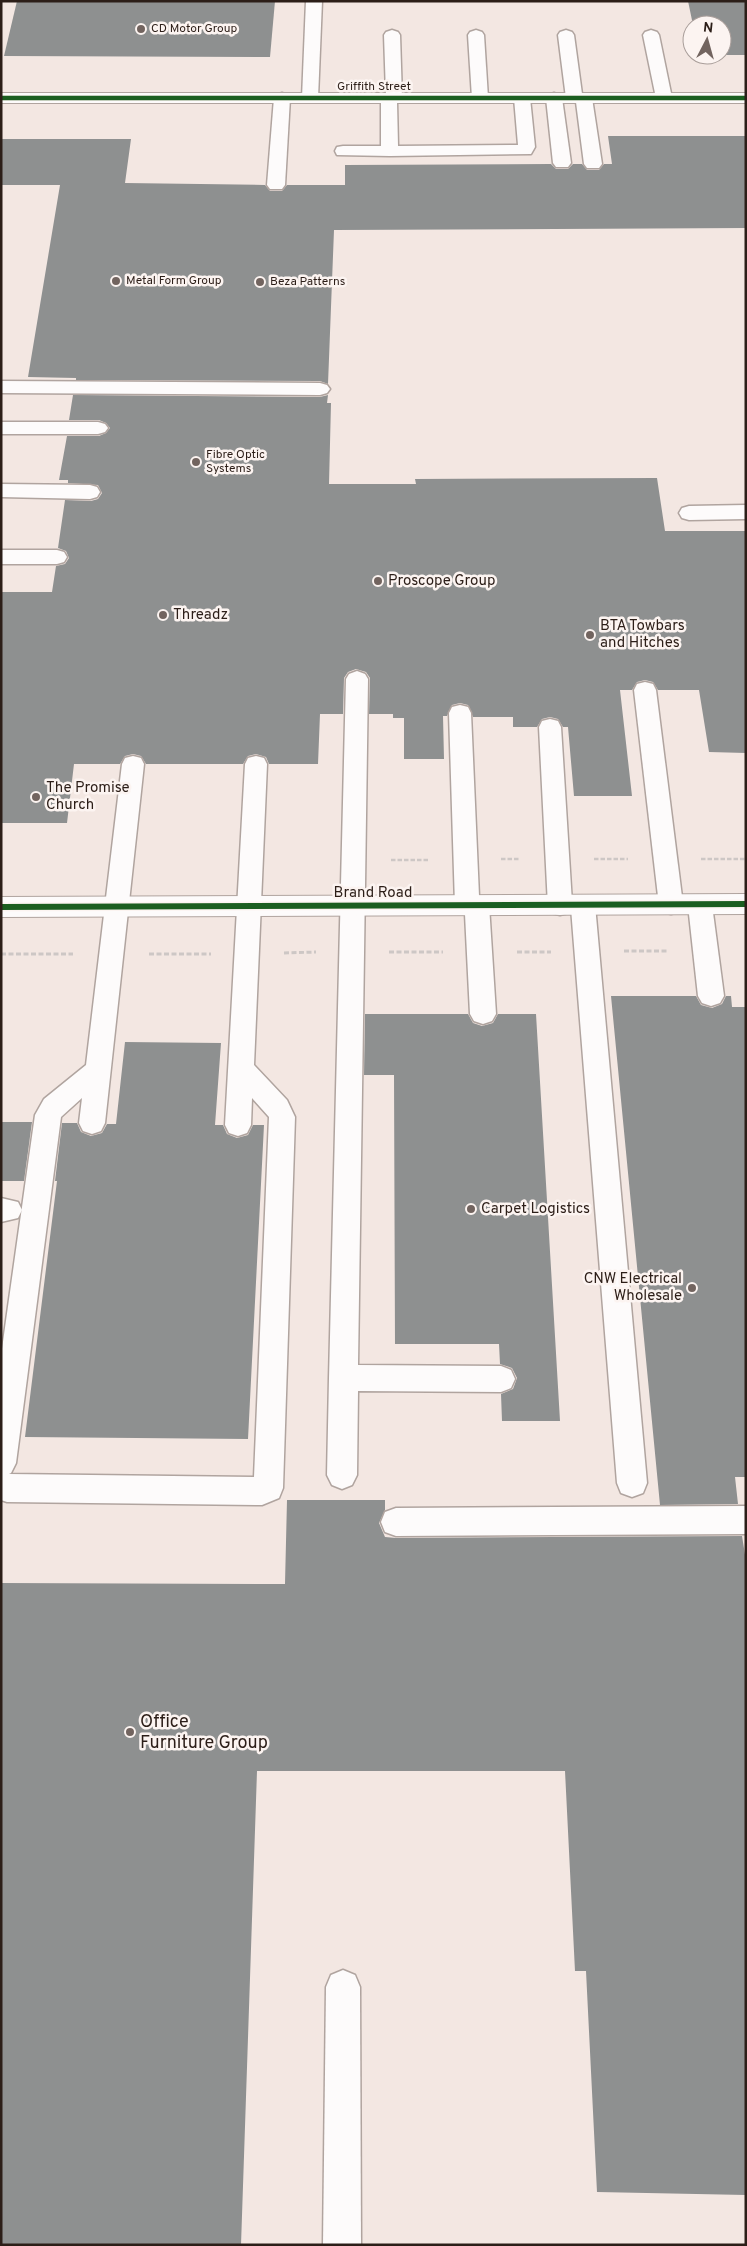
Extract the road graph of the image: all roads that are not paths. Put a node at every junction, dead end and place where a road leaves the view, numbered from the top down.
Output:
1 (314, 1) edge
2 (566, 34) dead end
3 (476, 35) dead end
4 (651, 35) dead end
5 (392, 36) dead end
6 (1, 98) edge
7 (282, 98) junction
8 (310, 98) junction
9 (391, 98) junction
10 (480, 98) junction
11 (522, 98) junction
12 (554, 98) junction
13 (579, 98) junction
14 (664, 98) junction
15 (746, 98) edge
16 (344, 151) dead end
17 (381, 156) junction
18 (562, 164) dead end
19 (593, 164) dead end
20 (276, 185) dead end
21 (1, 387) edge
22 (320, 389) dead end
23 (1, 428) edge
24 (98, 428) dead end
25 (1, 490) edge
26 (90, 492) dead end
27 (746, 512) edge
28 (689, 513) dead end
29 (1, 557) edge
30 (57, 557) dead end
31 (357, 679) dead end
32 (645, 690) dead end
33 (460, 713) dead end
34 (550, 727) dead end
35 (133, 764) dead end
36 (256, 764) dead end
37 (746, 904) edge
38 (472, 905) junction
39 (572, 905) junction
40 (671, 905) junction
41 (700, 905) junction
42 (117, 906) junction
43 (250, 906) junction
44 (352, 906) junction
45 (1, 907) edge
46 (711, 996) dead end
47 (483, 1014) dead end
48 (241, 1069) junction
49 (98, 1070) junction
50 (92, 1123) dead end
51 (238, 1125) dead end
52 (343, 1378) junction
53 (501, 1379) dead end
54 (1, 1462) edge
55 (342, 1475) dead end
56 (632, 1483) dead end
57 (1, 1486) edge
58 (746, 1520) edge
59 (396, 1522) dead end
60 (343, 1987) dead end
61 (342, 2245) edge

1 - 8 lane
2 - 13 lane
3 - 10 lane
4 - 14 lane
5 - 9 lane
6 - 7 street, Griffith Street
7 - 8 street, Griffith Street
7 - 20 lane
8 - 9 street, Griffith Street
9 - 10 street, Griffith Street
9 - 17 lane
10 - 11 street, Griffith Street
11 - 12 street, Griffith Street
11 - 17 lane
12 - 13 street, Griffith Street
12 - 18 lane
13 - 14 street, Griffith Street
13 - 19 lane
14 - 15 street, Griffith Street
16 - 17 lane
21 - 22 lane
23 - 24 lane
25 - 26 lane
27 - 28 lane
29 - 30 lane
31 - 44 lane
32 - 40 lane
33 - 38 lane
34 - 39 lane
35 - 42 lane
36 - 43 lane
37 - 41 street, Brand Road
38 - 39 street, Brand Road
38 - 44 street, Brand Road
38 - 47 lane
39 - 40 street, Brand Road
39 - 56 lane
40 - 41 street, Brand Road
41 - 46 lane
42 - 43 street, Brand Road
42 - 45 street, Brand Road
42 - 49 lane
43 - 44 street, Brand Road
43 - 48 lane
44 - 52 lane
48 - 51 lane
48 - 57 lane
49 - 50 lane
49 - 54 lane
52 - 53 lane
52 - 55 lane
58 - 59 lane
60 - 61 lane

